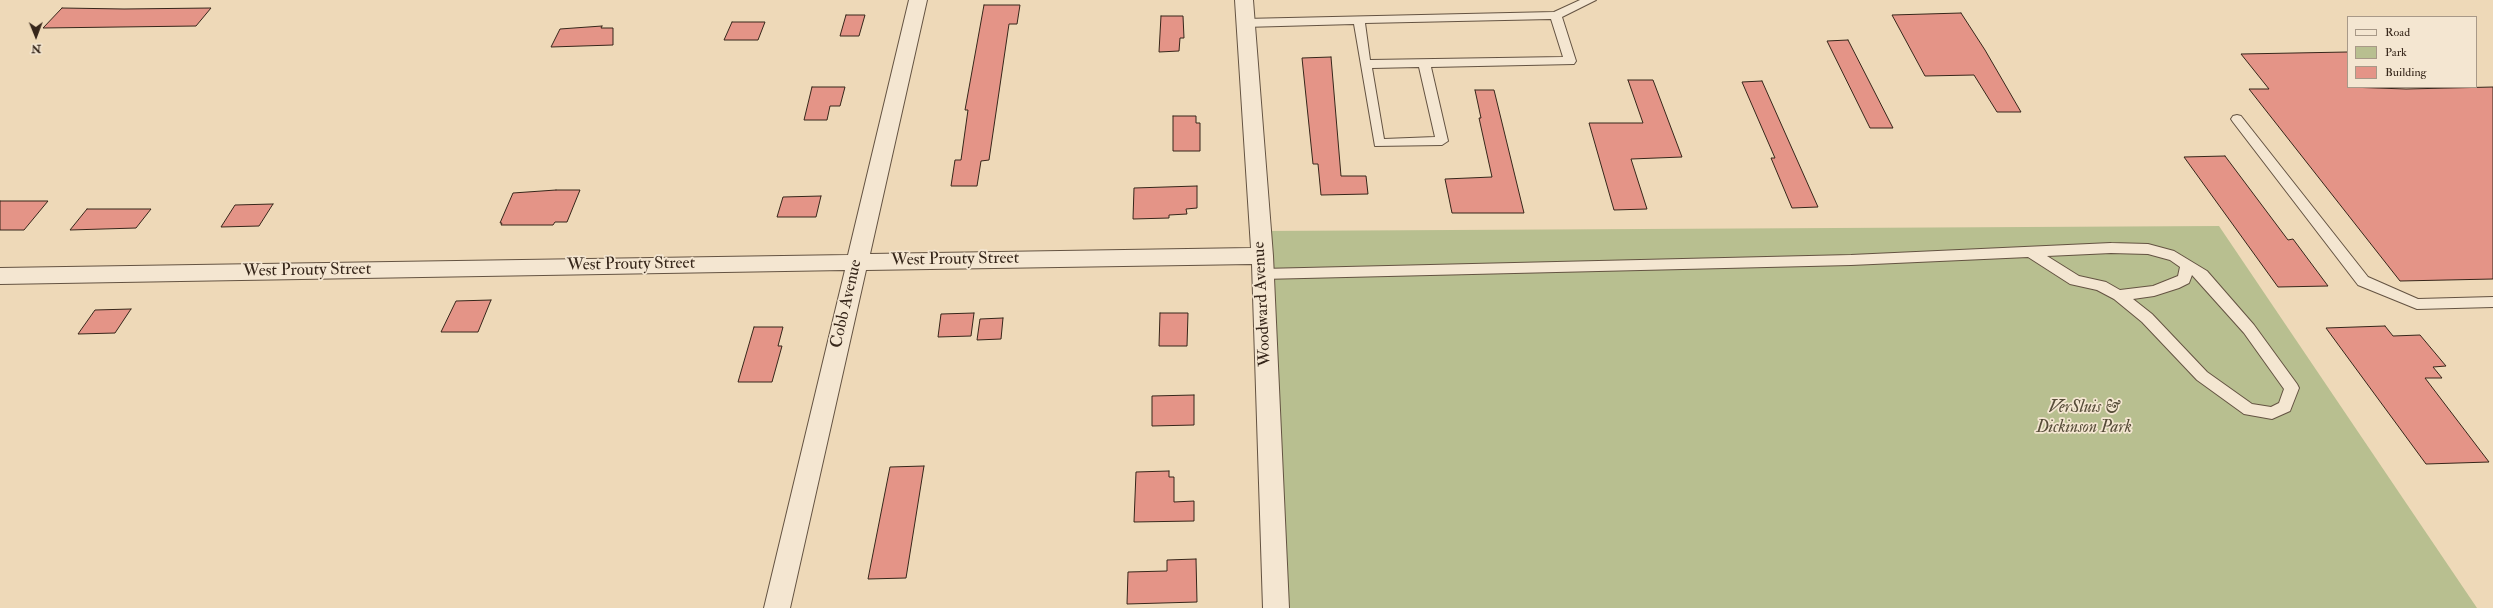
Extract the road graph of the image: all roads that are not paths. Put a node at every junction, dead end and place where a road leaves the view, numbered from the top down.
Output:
1 (918, 0) edge
2 (1244, 0) edge
3 (1590, 0) edge
4 (1556, 15) junction
5 (1359, 21) junction
6 (1244, 23) junction
7 (1424, 63) junction
8 (1365, 64) junction
9 (2238, 119) dead end
10 (2031, 252) junction
11 (857, 261) junction
12 (1262, 265) junction
13 (2187, 265) junction
14 (0, 276) edge
15 (2120, 295) junction
16 (2493, 302) edge
17 (777, 608) edge
18 (1276, 608) edge

1 - 11 street, Cobb Avenue
2 - 6 street, Woodward Avenue
3 - 4 lane
4 - 5 lane
4 - 7 lane
5 - 6 lane
5 - 8 lane
6 - 12 street, Woodward Avenue
7 - 8 lane
7 - 8 lane
9 - 16 lane
10 - 12 lane
10 - 13 lane
10 - 15 lane
11 - 12 street, West Prouty Street
11 - 14 street, West Prouty Street
11 - 17 street, Cobb Avenue
12 - 18 street, Woodward Avenue
13 - 15 lane
13 - 15 lane

